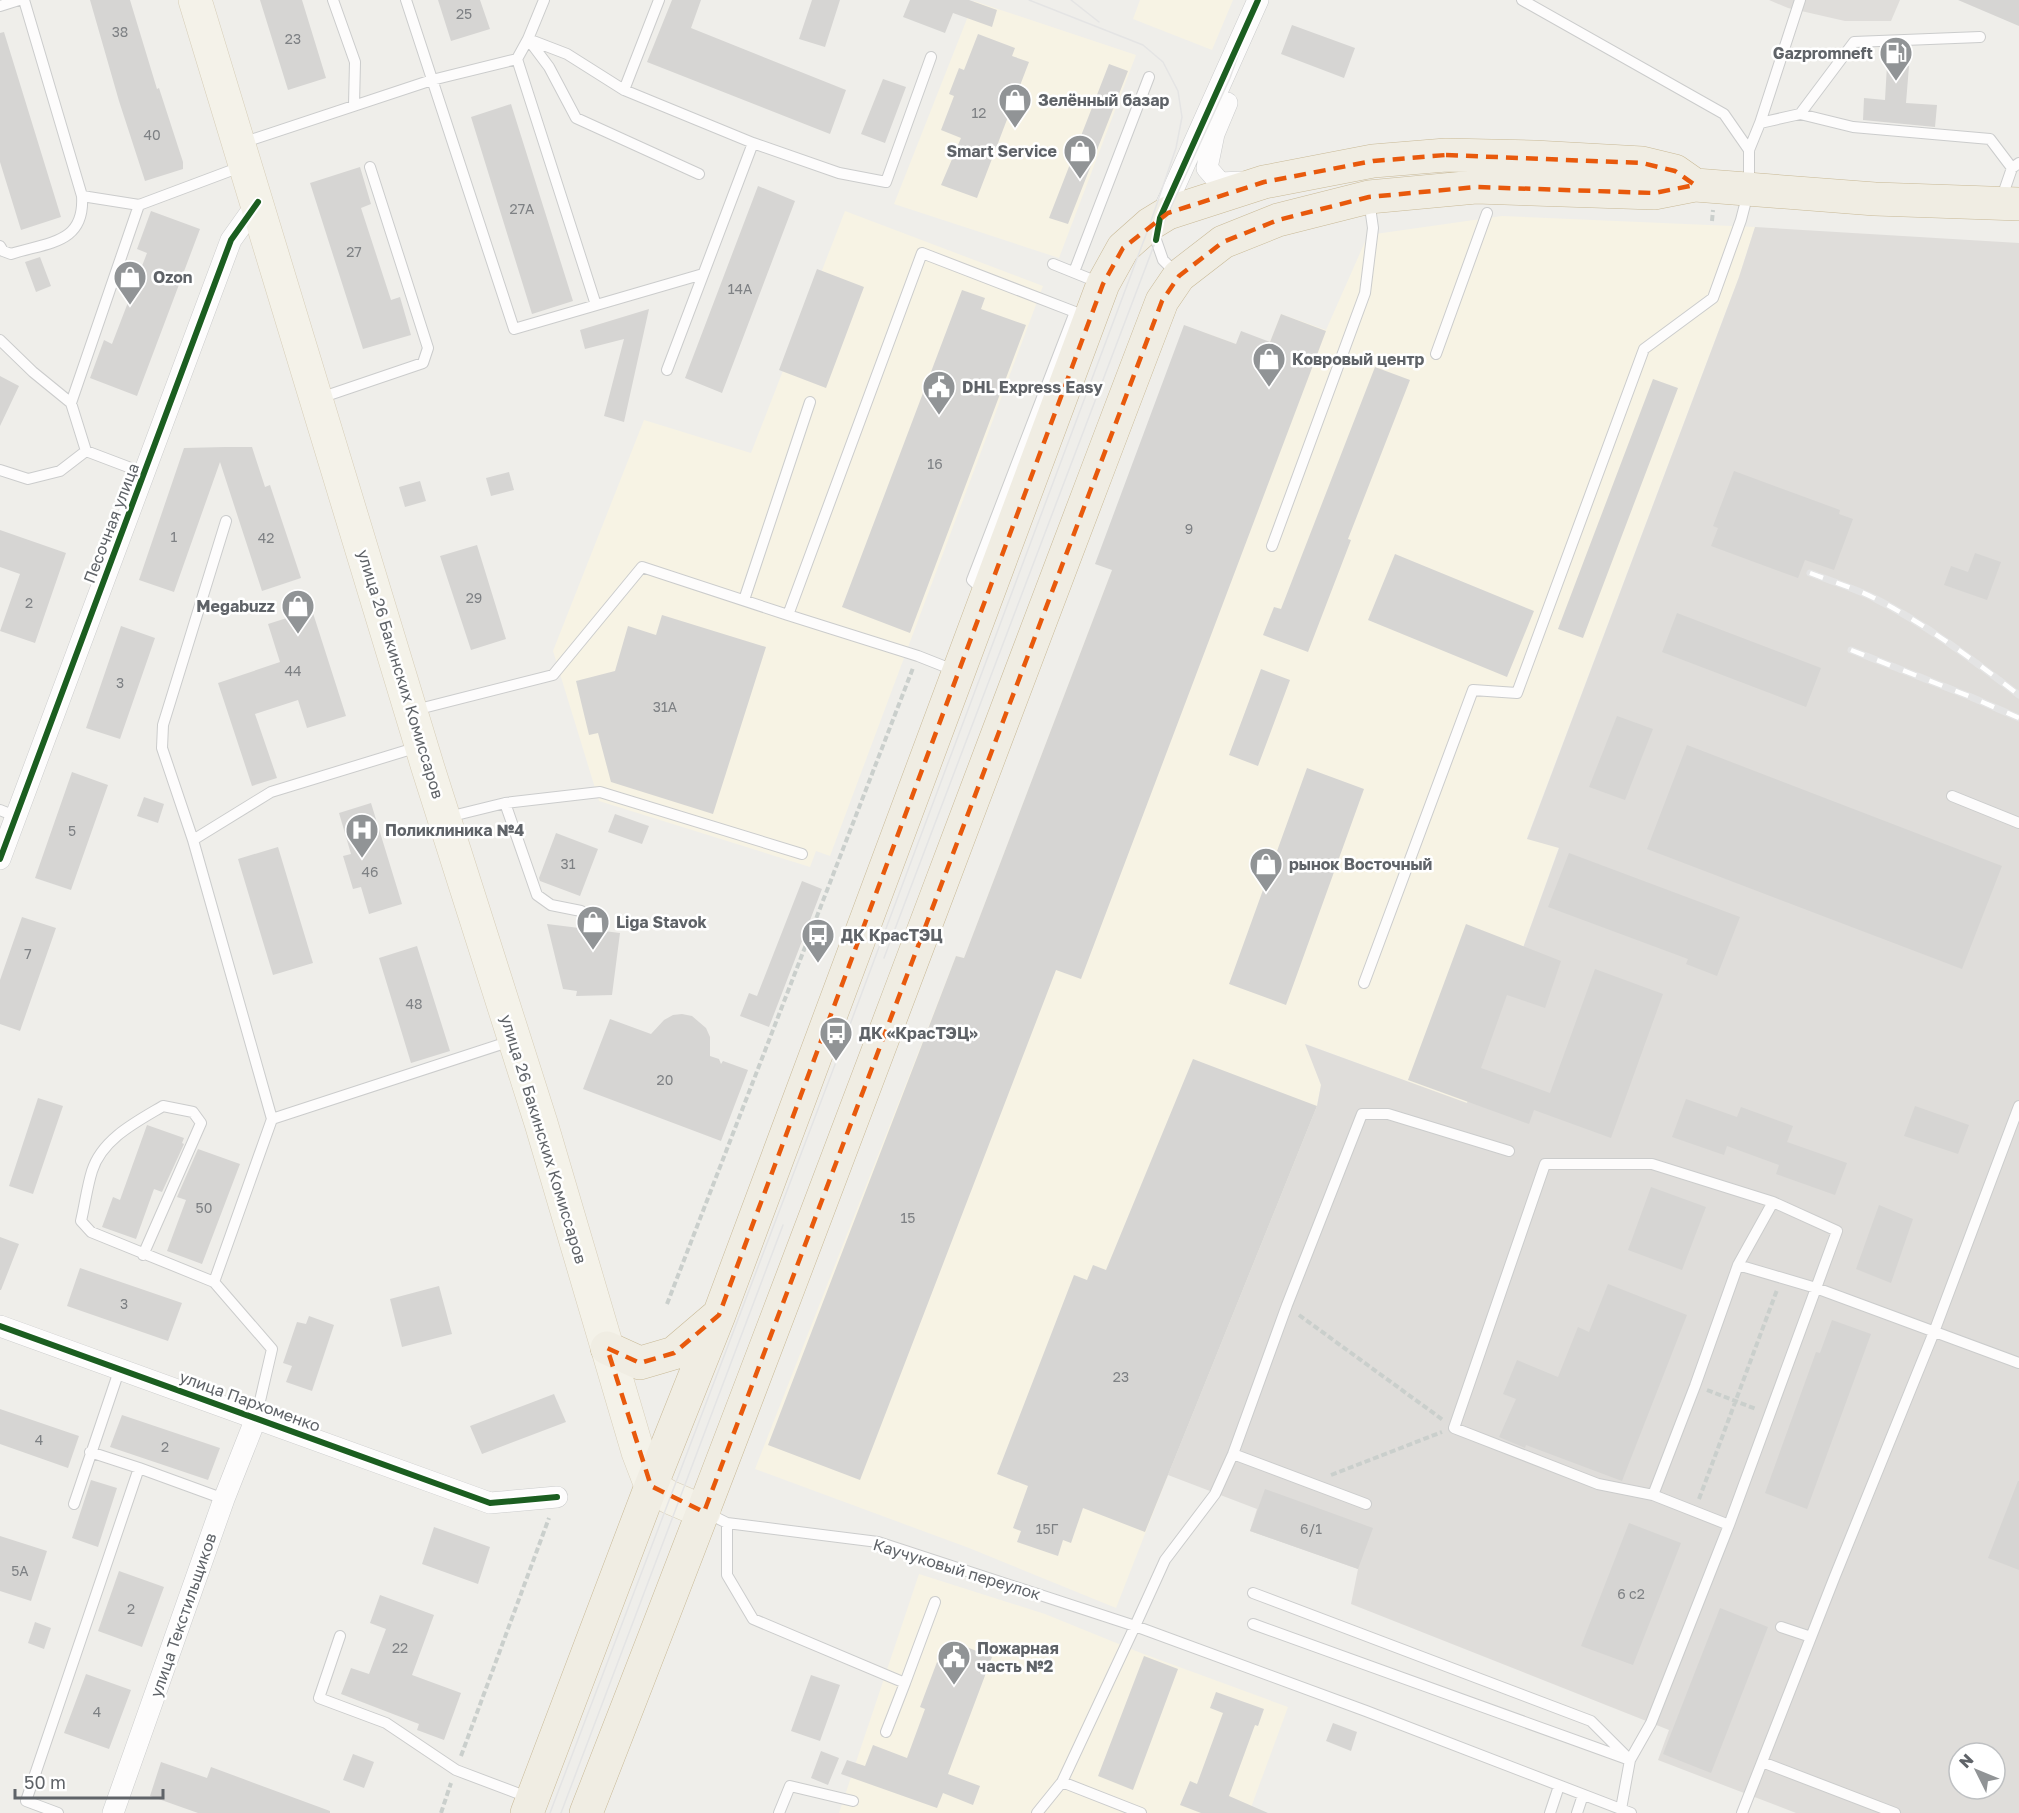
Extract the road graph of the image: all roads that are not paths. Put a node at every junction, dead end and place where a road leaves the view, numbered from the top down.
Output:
1 (19, 0) edge
2 (24, 0) edge
3 (195, 0) edge
4 (333, 0) edge
5 (406, 0) edge
6 (544, 0) edge
7 (659, 0) edge
8 (1258, 0) edge
9 (1271, 0) edge
10 (1522, 0) edge
11 (1800, 0) edge
12 (0, 6) edge
13 (1980, 37) dead end
14 (528, 39) junction
15 (931, 57) dead end
16 (517, 59) junction
17 (1149, 77) dead end
18 (432, 80) junction
19 (624, 90) junction
20 (354, 105) junction
21 (1800, 114) junction
22 (1760, 123) junction
23 (753, 143) junction
24 (1749, 150) junction
25 (242, 154) junction
26 (2016, 166) edge
27 (370, 167) dead end
28 (699, 174) dead end
29 (1264, 182) junction
30 (1695, 185) junction
31 (1749, 189) junction
32 (82, 196) junction
33 (1369, 197) junction
34 (258, 202) junction
35 (2010, 203) edge
36 (139, 206) junction
37 (1487, 213) dead end
38 (1158, 229) junction
39 (0, 246) edge
40 (1053, 264) dead end
41 (1074, 272) junction
42 (703, 274) junction
43 (1179, 276) junction
44 (1103, 284) junction
45 (596, 305) junction
46 (1083, 315) junction
47 (0, 340) edge
48 (1436, 354) dead end
49 (667, 370) dead end
50 (317, 399) junction
51 (810, 402) dead end
52 (71, 403) junction
53 (86, 451) junction
54 (0, 470) edge
55 (144, 473) junction
56 (226, 521) dead end
57 (1272, 546) dead end
58 (744, 600) junction
59 (788, 615) junction
60 (958, 671) junction
61 (412, 711) junction
62 (422, 746) junction
63 (1952, 796) dead end
64 (504, 803) junction
65 (8, 813) edge
66 (445, 818) junction
67 (2019, 823) edge
68 (193, 840) junction
69 (802, 854) dead end
70 (0, 859) edge
71 (581, 911) dead end
72 (1364, 983) dead end
73 (515, 1040) junction
74 (2019, 1106) edge
75 (272, 1119) junction
76 (1509, 1151) dead end
77 (1773, 1202) junction
78 (143, 1255) junction
79 (1738, 1265) junction
80 (214, 1282) junction
81 (1816, 1288) junction
82 (719, 1315) junction
83 (0, 1326) edge
84 (1934, 1332) junction
85 (607, 1348) junction
86 (2019, 1363) edge
87 (120, 1368) junction
88 (256, 1418) junction
89 (90, 1452) junction
90 (1233, 1454) junction
91 (139, 1468) junction
92 (651, 1486) junction
93 (1653, 1495) junction
94 (557, 1497) road end
95 (224, 1499) junction
96 (74, 1504) dead end
97 (1366, 1504) dead end
98 (716, 1517) junction
99 (1729, 1525) junction
100 (1253, 1593) dead end
101 (935, 1602) dead end
102 (1253, 1624) dead end
103 (1135, 1626) junction
104 (1781, 1627) dead end
105 (340, 1636) dead end
106 (1811, 1637) junction
107 (905, 1683) junction
108 (886, 1732) dead end
109 (1630, 1760) junction
110 (1762, 1762) junction
111 (1062, 1782) junction
112 (1559, 1786) junction
113 (1583, 1796) junction
114 (853, 1801) dead end
115 (530, 1806) edge
116 (1626, 1811) edge
117 (58, 1813) edge
118 (113, 1813) edge
119 (586, 1813) edge
120 (779, 1813) edge
121 (1037, 1813) edge
122 (1141, 1813) edge
123 (1550, 1813) edge
124 (1577, 1813) edge
125 (1742, 1813) edge
126 (1895, 1813) edge

1 - 12 lane
2 - 32 lane
3 - 25 main road, улица 26 Бакинских Комиссаров
4 - 20 lane
5 - 18 lane
6 - 14 lane
7 - 19 lane
8 - 38 street
9 - 29 street
10 - 24 lane
11 - 22 lane
13 - 21 lane
14 - 16 lane
14 - 19 lane
14 - 28 lane
15 - 23 lane
16 - 18 lane
16 - 45 lane
17 - 41 lane
18 - 20 lane
18 - 45 lane
19 - 23 lane
20 - 25 lane
21 - 22 lane
21 - 26 lane
22 - 24 lane
23 - 42 lane
24 - 31 lane
25 - 34 main road, улица 26 Бакинских Комиссаров
25 - 36 lane
26 - 35 lane
27 - 50 lane
29 - 30 highway
29 - 38 highway
30 - 31 highway
30 - 33 highway
31 - 35 highway
31 - 72 lane
32 - 36 lane
32 - 39 lane
33 - 43 highway
33 - 57 lane
34 - 50 main road, улица 26 Бакинских Комиссаров
34 - 55 street, Песочная улица
36 - 52 lane
37 - 48 lane
38 - 43 lane
38 - 44 highway
40 - 41 lane
41 - 44 lane
42 - 45 lane
42 - 49 lane
43 - 98 highway
44 - 46 highway
46 - 59 lane
46 - 60 highway
47 - 52 lane
50 - 61 main road, улица 26 Бакинских Комиссаров
51 - 58 lane
52 - 53 lane
53 - 54 lane
53 - 55 lane
55 - 65 street, Песочная улица
56 - 68 lane
58 - 59 lane
58 - 61 lane
59 - 60 lane
60 - 82 highway
61 - 62 main road, улица 26 Бакинских Комиссаров
62 - 66 main road, улица 26 Бакинских Комиссаров
62 - 68 lane
63 - 67 lane
64 - 66 lane
64 - 69 lane
64 - 71 lane
65 - 70 street, Песочная улица
66 - 73 main road, улица 26 Бакинских Комиссаров
68 - 75 lane
73 - 75 lane
73 - 85 main road, улица 26 Бакинских Комиссаров
74 - 84 lane
75 - 80 lane
76 - 90 lane
77 - 79 lane
77 - 81 lane
77 - 93 lane
78 - 78 lane
78 - 80 lane
79 - 81 lane
79 - 93 lane
80 - 88 lane
81 - 84 lane
81 - 99 lane
82 - 85 highway
82 - 92 highway
83 - 87 street, улица Пархоменко
84 - 86 lane
84 - 106 lane
85 - 92 main road, улица 26 Бакинских Комиссаров
87 - 88 street, улица Пархоменко
87 - 89 lane
88 - 94 street, улица Пархоменко
88 - 95 street, улица Текстильщиков
89 - 91 lane
89 - 96 lane
90 - 97 lane
90 - 103 lane
91 - 95 lane
91 - 117 lane
92 - 98 main road
92 - 115 highway
93 - 99 lane
95 - 118 street, улица Текстильщиков
98 - 103 lane, Каучуковый переулок
98 - 107 lane
98 - 119 highway
99 - 109 lane
100 - 109 lane
101 - 107 lane
102 - 109 lane
103 - 111 lane
103 - 112 lane, Каучуковый переулок
104 - 106 lane
105 - 115 lane
106 - 110 lane
107 - 108 lane
109 - 116 lane
110 - 125 lane
110 - 126 lane
111 - 121 lane
111 - 122 lane
112 - 113 lane, Каучуковый переулок
112 - 123 lane
113 - 116 lane, Каучуковый переулок
113 - 124 lane
114 - 120 lane

